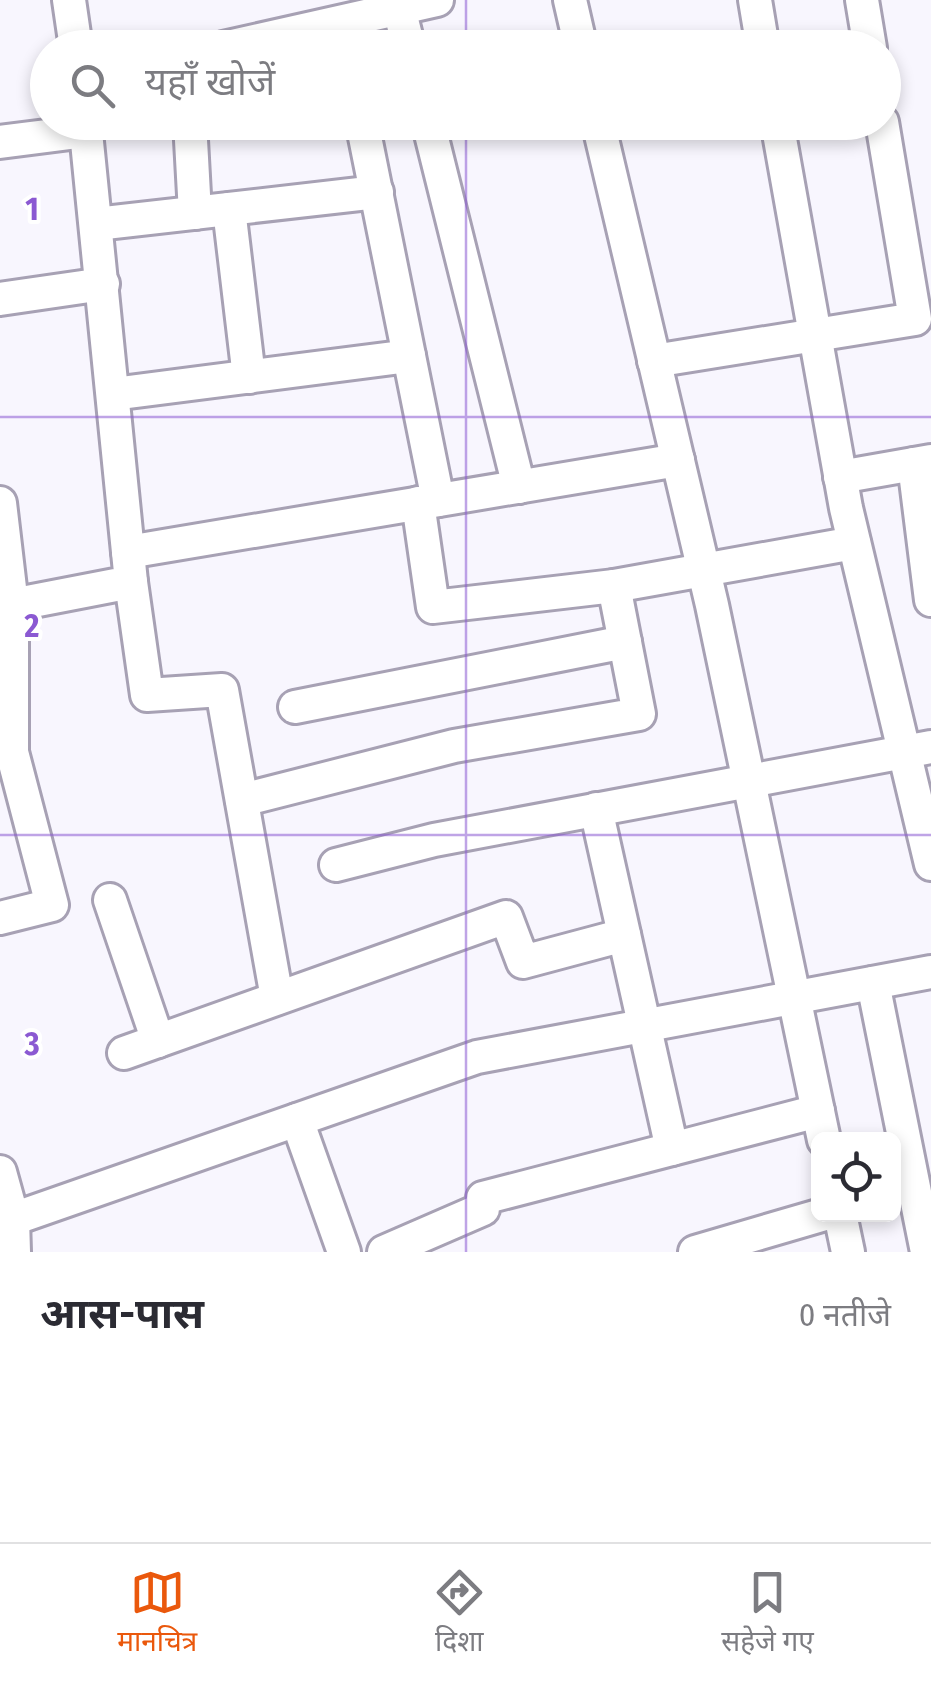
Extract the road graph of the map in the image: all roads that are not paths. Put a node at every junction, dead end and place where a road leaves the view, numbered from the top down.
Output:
1 (69, 0) edge
2 (438, 0) edge
3 (570, 0) edge
4 (755, 0) edge
5 (862, 0) edge
6 (399, 4) edge
7 (73, 30) edge
8 (296, 30) edge
9 (406, 30) edge
10 (577, 30) edge
11 (760, 30) edge
12 (867, 30) edge
13 (30, 137) edge
14 (86, 140) edge
15 (191, 140) edge
16 (366, 140) edge
17 (432, 140) edge
18 (602, 140) edge
19 (780, 140) edge
20 (885, 140) edge
21 (0, 142) edge
22 (376, 192) junction
23 (229, 209) junction
24 (195, 213) junction
25 (96, 224) junction
26 (103, 284) junction
27 (0, 300) edge
28 (816, 335) junction
29 (409, 356) junction
30 (654, 362) junction
31 (249, 376) junction
32 (113, 394) junction
33 (678, 460) junction
34 (923, 462) edge
35 (840, 477) junction
36 (518, 487) junction
37 (0, 502) edge
38 (428, 502) junction
39 (854, 544) junction
40 (130, 567) junction
41 (703, 568) junction
42 (614, 586) junction
43 (931, 600) edge
44 (12, 606) junction
45 (625, 642) junction
46 (295, 707) dead end
47 (918, 749) edge
48 (748, 780) junction
49 (242, 800) junction
50 (596, 809) junction
51 (931, 864) edge
52 (336, 865) dead end
53 (110, 900) dead end
54 (0, 918) edge
55 (624, 935) junction
56 (931, 972) edge
57 (873, 983) junction
58 (794, 997) junction
59 (278, 998) junction
60 (645, 1026) junction
61 (158, 1041) junction
62 (124, 1053) dead end
63 (296, 1120) junction
64 (821, 1125) edge
65 (672, 1149) junction
66 (0, 1172) edge
67 (811, 1218) edge
68 (13, 1219) junction
69 (842, 1222) edge
70 (14, 1252) edge
71 (344, 1252) edge
72 (384, 1252) edge
73 (695, 1252) edge
74 (848, 1252) edge
75 (928, 1252) edge

1 - 7 street
2 - 6 street
3 - 10 street
4 - 11 street
5 - 12 street
6 - 8 street
6 - 9 street
13 - 21 street
14 - 25 street
15 - 24 street
16 - 22 street
17 - 36 street
18 - 30 street
19 - 28 street
20 - 28 street
22 - 23 street
22 - 29 street
23 - 24 street
23 - 31 street
24 - 25 street
25 - 26 street
26 - 27 street
26 - 32 street
28 - 30 street
28 - 35 street
29 - 31 street
29 - 38 street
30 - 33 street
31 - 32 street
32 - 40 street
33 - 36 street
33 - 41 street
34 - 35 street
34 - 43 street
35 - 39 street
36 - 38 street
37 - 44 street
38 - 40 street
38 - 42 street
39 - 41 street
39 - 47 street
40 - 44 street
40 - 49 street
41 - 42 street
41 - 48 street
42 - 45 street
44 - 54 street
45 - 46 street
45 - 49 street
47 - 48 street
47 - 51 street
48 - 50 street
48 - 58 street
49 - 59 street
50 - 52 street
50 - 55 street
53 - 61 street
55 - 59 street
55 - 60 street
56 - 57 street
57 - 58 street
57 - 75 street
58 - 60 street
58 - 64 street
59 - 61 street
60 - 63 street
60 - 65 street
61 - 62 street
63 - 68 street
63 - 71 street
64 - 65 street
65 - 72 street
66 - 68 street
67 - 73 street
68 - 70 street
69 - 74 street

